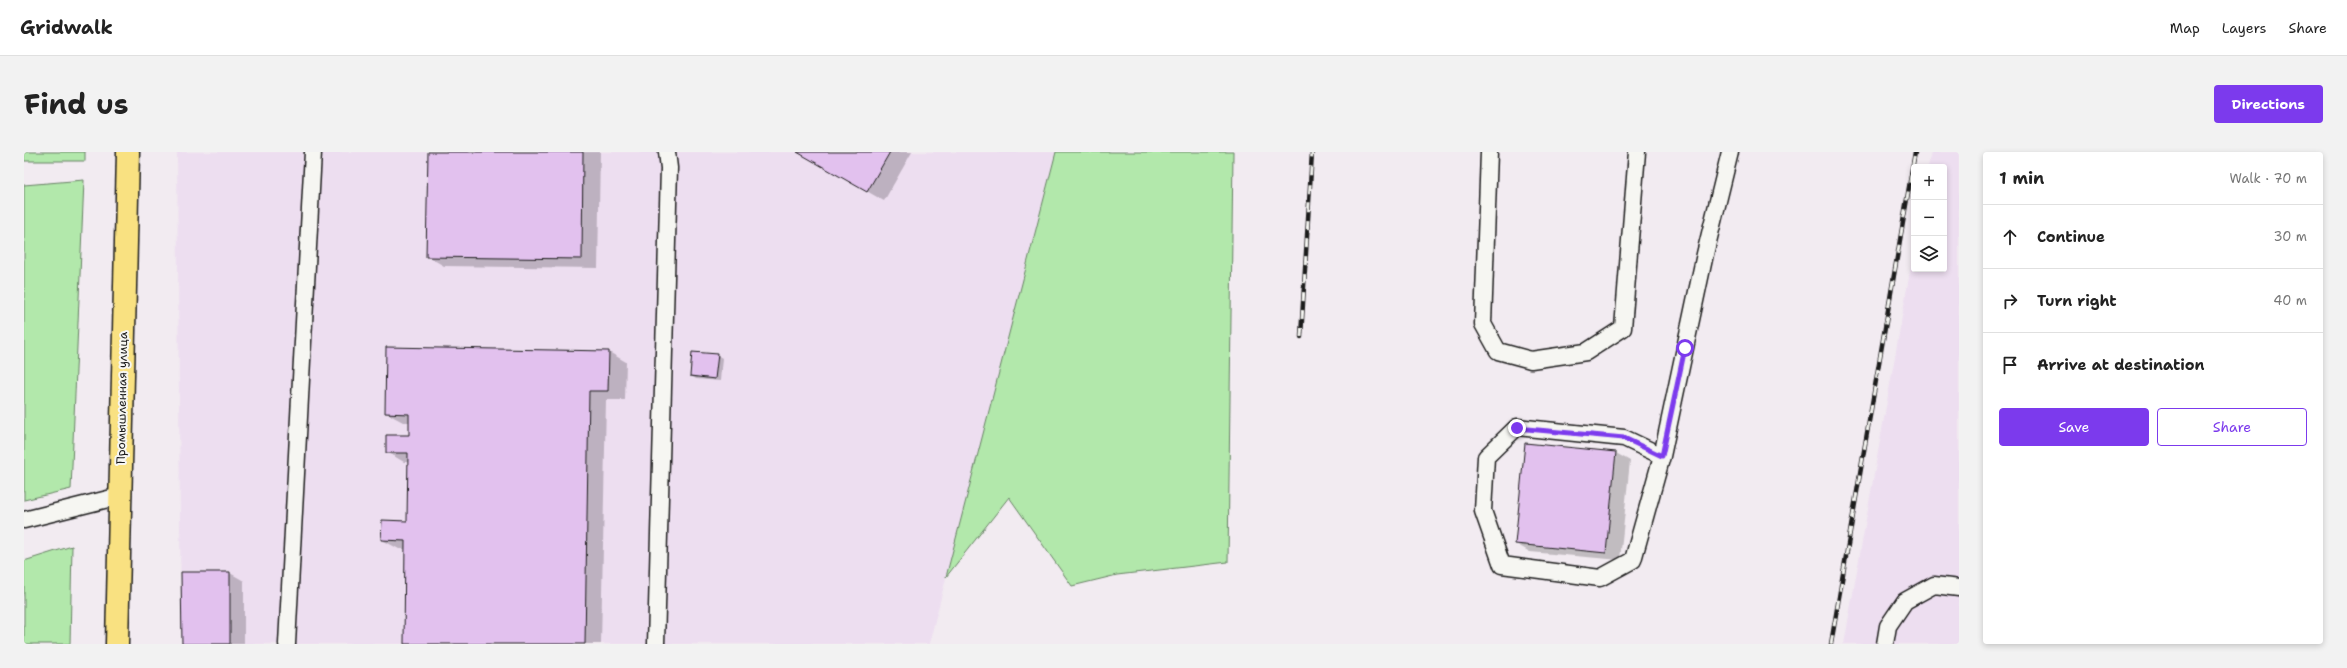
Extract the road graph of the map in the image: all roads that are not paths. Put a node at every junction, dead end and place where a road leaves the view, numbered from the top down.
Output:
1 (128, 152) edge
2 (313, 152) edge
3 (667, 152) edge
4 (1489, 152) edge
5 (1637, 152) edge
6 (1730, 152) edge
7 (1662, 456) junction
8 (120, 496) junction
9 (24, 520) edge
10 (1959, 588) edge
11 (117, 644) edge
12 (287, 644) edge
13 (656, 644) edge
14 (1886, 644) edge

1 - 8 main road, Промышленная улица
2 - 12 lane
3 - 13 lane
4 - 5 lane
6 - 7 lane
7 - 7 lane
8 - 9 lane
8 - 11 main road, Промышленная улица
10 - 14 lane

